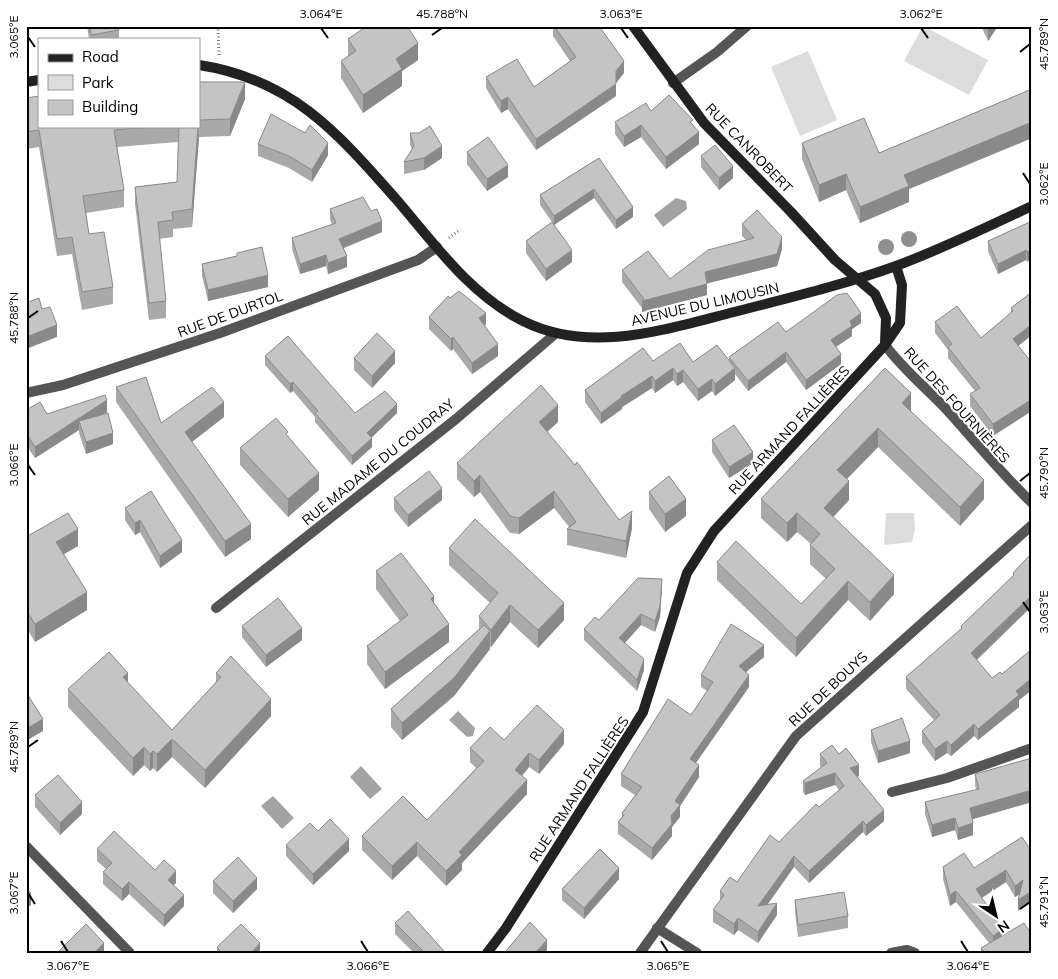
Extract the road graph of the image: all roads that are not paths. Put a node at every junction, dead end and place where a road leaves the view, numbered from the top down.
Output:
1 (633, 26) edge
2 (747, 26) edge
3 (200, 64) edge
4 (673, 83) junction
5 (1032, 206) edge
6 (437, 247) junction
7 (896, 266) junction
8 (857, 279) junction
9 (555, 334) junction
10 (885, 345) junction
11 (26, 393) edge
12 (1032, 503) edge
13 (1032, 525) edge
14 (216, 608) dead end
15 (1032, 748) edge
16 (892, 792) dead end
17 (26, 846) edge
18 (657, 928) junction
19 (130, 953) edge
20 (487, 953) edge
21 (640, 953) edge
22 (697, 953) edge
23 (891, 953) edge
24 (915, 953) edge

1 - 4 street, RUE CANROBERT
2 - 4 street
3 - 6 street, AVENUE DU LIMOUSIN
4 - 8 street, RUE CANROBERT
5 - 7 street, AVENUE DU LIMOUSIN
6 - 9 street, AVENUE DU LIMOUSIN
6 - 11 street, RUE DE DURTOL
7 - 8 street, AVENUE DU LIMOUSIN
7 - 10 street, RUE ARMAND FALLIÈRES
8 - 9 street, AVENUE DU LIMOUSIN
8 - 10 street
9 - 14 street, RUE MADAME DU COUDRAY
10 - 12 street, RUE DES FOURNIÈRES
10 - 20 street, RUE ARMAND FALLIÈRES
13 - 18 street, RUE DE BOUYS
15 - 16 street
17 - 19 street
18 - 21 street, RUE DE BOUYS
18 - 22 street
23 - 24 street

